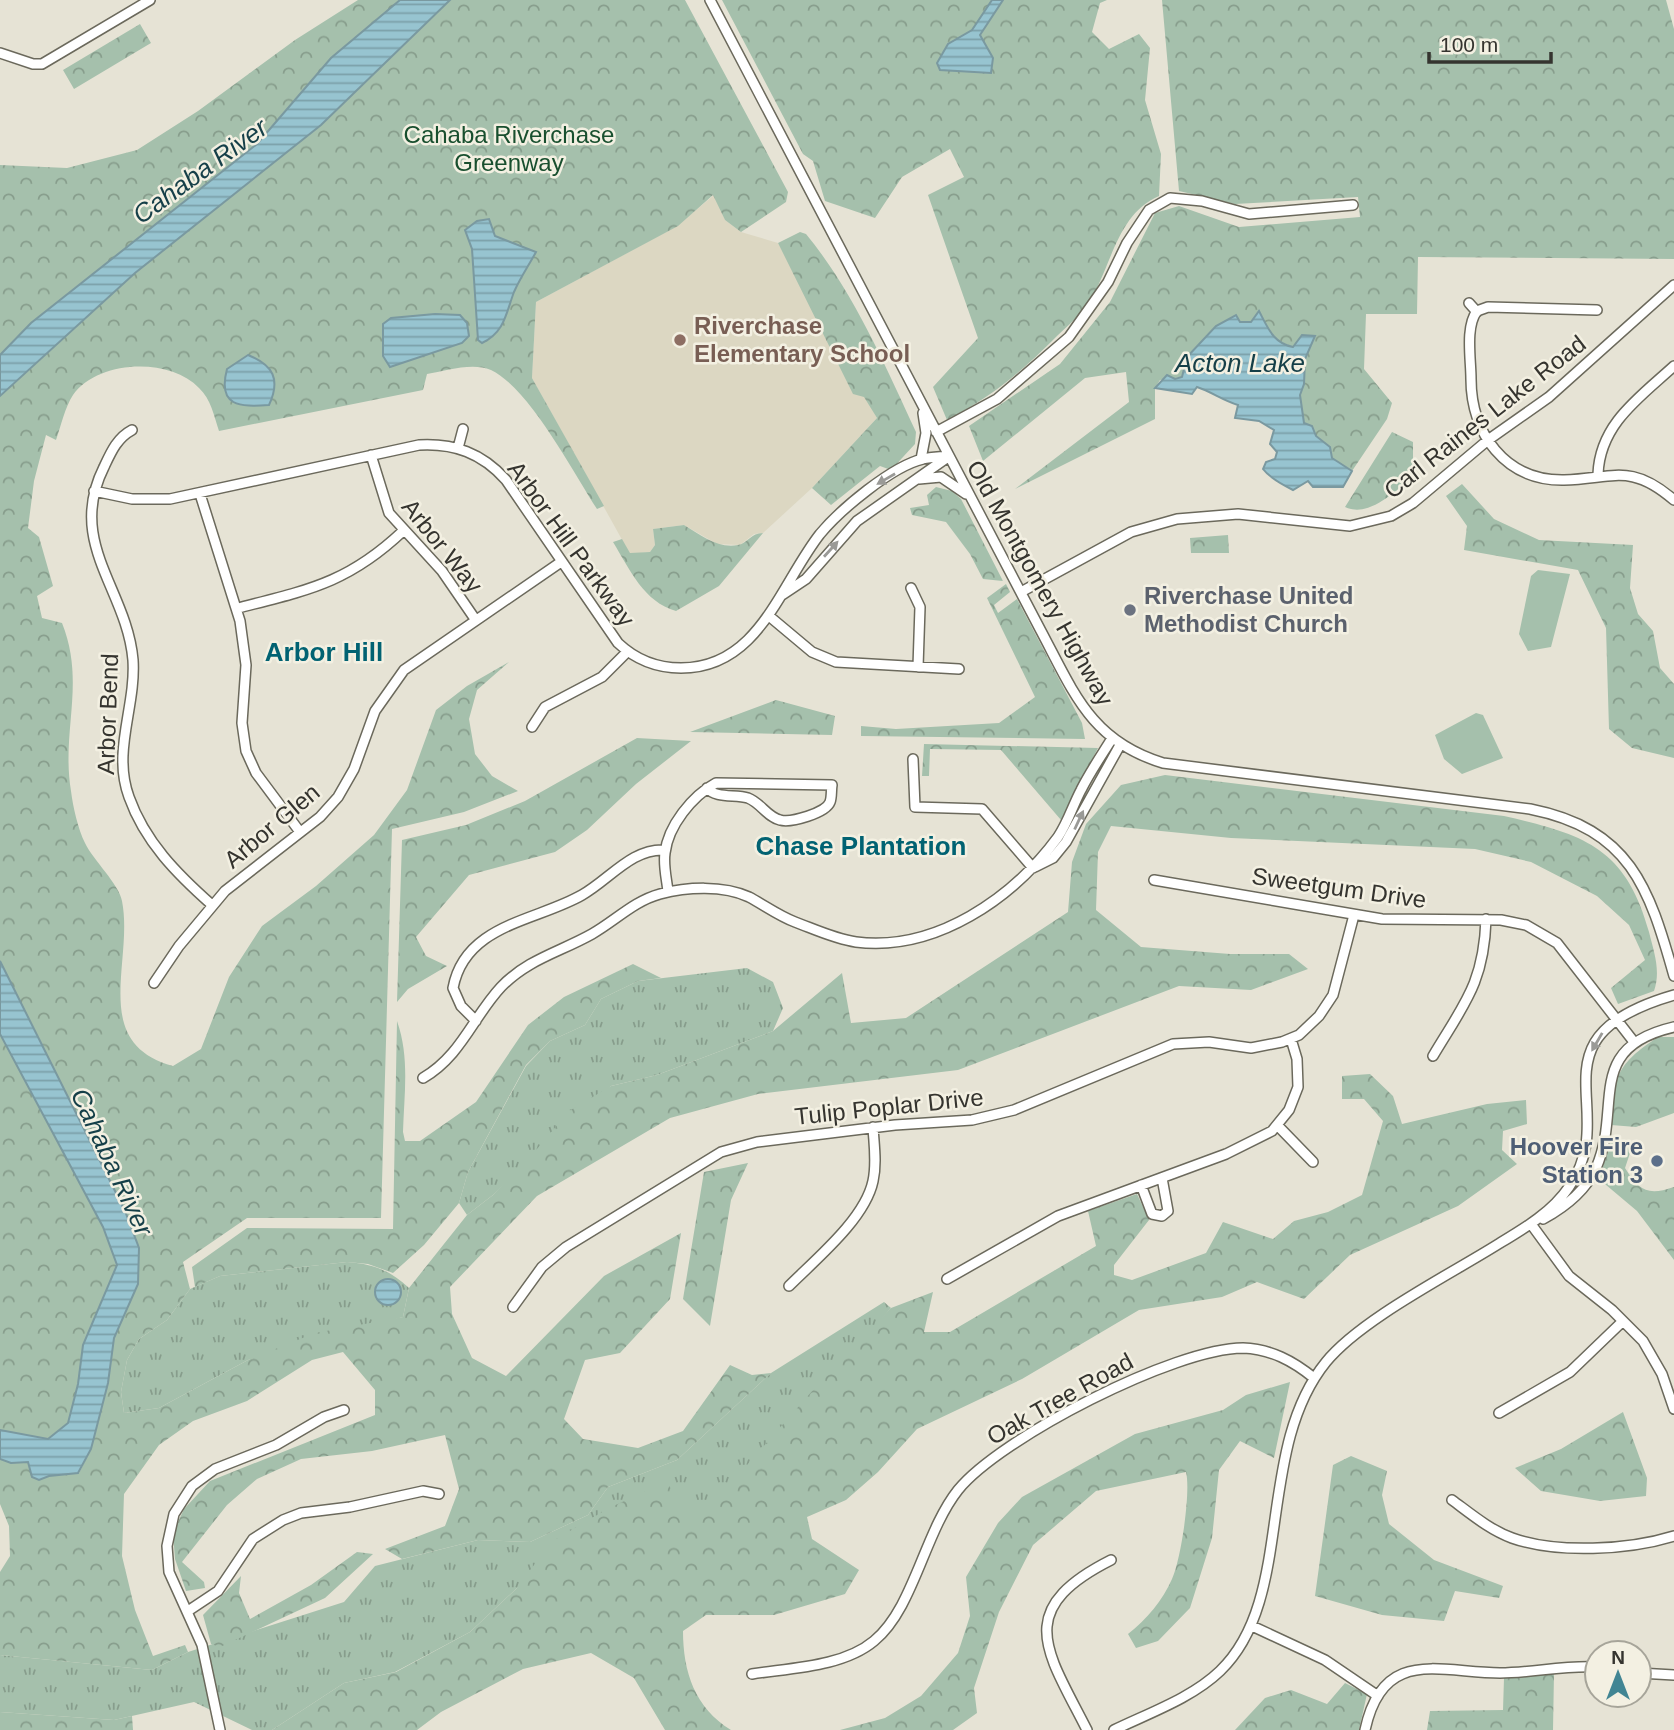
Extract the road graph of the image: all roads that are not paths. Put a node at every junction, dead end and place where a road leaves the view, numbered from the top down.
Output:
1 (150, 0) edge
2 (710, 0) edge
3 (0, 53) edge
4 (1353, 205) dead end
5 (1674, 285) edge
6 (1469, 303) dead end
7 (1597, 310) dead end
8 (1476, 312) junction
9 (1674, 366) edge
10 (922, 404) junction
11 (463, 429) dead end
12 (132, 430) dead end
13 (936, 432) junction
14 (1488, 440) junction
15 (458, 448) junction
16 (371, 455) junction
17 (949, 456) junction
18 (921, 459) junction
19 (1598, 474) junction
20 (918, 480) junction
21 (94, 491) junction
22 (200, 494) junction
23 (971, 498) junction
24 (1674, 500) edge
25 (403, 531) junction
26 (561, 562) junction
27 (911, 588) dead end
28 (1021, 592) junction
29 (781, 596) junction
30 (238, 608) junction
31 (769, 616) junction
32 (475, 619) junction
33 (627, 652) junction
34 (918, 667) junction
35 (960, 669) dead end
36 (532, 727) dead end
37 (1111, 740) junction
38 (1120, 746) junction
39 (913, 759) dead end
40 (706, 788) junction
41 (300, 832) junction
42 (665, 850) junction
43 (1033, 868) junction
44 (1154, 880) dead end
45 (668, 892) junction
46 (212, 905) junction
47 (1354, 915) junction
48 (1486, 919) junction
49 (1674, 976) edge
50 (154, 983) dead end
51 (1674, 995) edge
52 (1617, 1020) junction
53 (476, 1021) junction
54 (1674, 1027) edge
55 (1291, 1039) junction
56 (1634, 1042) junction
57 (1433, 1056) dead end
58 (423, 1078) dead end
59 (1278, 1126) junction
60 (873, 1127) junction
61 (1313, 1162) dead end
62 (1161, 1178) junction
63 (1140, 1185) junction
64 (1531, 1224) junction
65 (947, 1279) dead end
66 (789, 1286) dead end
67 (513, 1307) dead end
68 (1623, 1321) junction
69 (1314, 1378) junction
70 (1674, 1409) edge
71 (344, 1410) dead end
72 (1499, 1413) dead end
73 (439, 1494) dead end
74 (1452, 1500) dead end
75 (1674, 1536) edge
76 (1111, 1560) dead end
77 (188, 1611) junction
78 (1252, 1626) junction
79 (1583, 1667) edge
80 (752, 1674) dead end
81 (1653, 1674) edge
82 (1674, 1675) edge
83 (1378, 1696) junction
84 (220, 1730) edge
85 (1087, 1730) edge
86 (1114, 1730) edge
87 (1365, 1730) edge

1 - 3 street
2 - 10 street, Old Montgomery Highway
4 - 13 street
5 - 14 street, Carl Raines Lake Road
6 - 8 street
7 - 8 street
8 - 14 street
9 - 19 street
10 - 13 street, Old Montgomery Highway
10 - 18 street
11 - 15 street
12 - 21 street, Arbor Bend
13 - 17 street, Old Montgomery Highway
14 - 19 street
14 - 28 street, Carl Raines Lake Road
15 - 16 street, Arbor Hill Parkway
15 - 26 street, Arbor Hill Parkway
16 - 22 street, Arbor Hill Parkway
16 - 25 street, Arbor Way
17 - 18 street, Arbor Hill Parkway
17 - 20 street, Arbor Hill Parkway
17 - 23 street, Old Montgomery Highway
18 -> 29 street, Arbor Hill Parkway
19 - 24 street
20 - 23 street
29 -> 20 street, Arbor Hill Parkway
21 - 22 street, Arbor Hill Parkway
21 - 46 street, Arbor Bend
22 - 30 street
23 - 28 street, Old Montgomery Highway
25 - 30 street
25 - 32 street, Arbor Way
26 - 32 street, Arbor Glen
26 - 33 street, Arbor Hill Parkway
27 - 34 street
28 - 37 street, Old Montgomery Highway
29 - 31 street, Arbor Hill Parkway
30 - 41 street
31 - 33 street, Arbor Hill Parkway
31 - 34 street
32 - 41 street, Arbor Glen
33 - 36 street
34 - 35 street
37 - 38 street, Old Montgomery Highway
37 - 43 street
43 -> 38 street
38 - 49 street, Old Montgomery Highway
39 - 43 street
40 - 40 street
40 - 42 street
41 - 46 street, Arbor Glen
42 - 45 street
42 - 53 street
43 - 45 street
44 - 47 street, Sweetgum Drive
45 - 53 street
46 - 50 street, Arbor Glen
47 - 48 street, Sweetgum Drive
47 - 55 street, Tulip Poplar Drive
48 - 52 street, Sweetgum Drive
48 - 57 street
51 - 52 street
52 - 56 street, Sweetgum Drive
52 -> 64 street
53 - 58 street
54 - 56 street
55 - 59 street
55 - 60 street, Tulip Poplar Drive
56 - 64 street
59 - 61 street
59 - 62 street
60 - 66 street
60 - 67 street, Tulip Poplar Drive
62 - 63 street
62 - 63 street
63 - 65 street
64 - 68 street
64 - 69 street
68 - 70 street
68 - 72 street
69 - 78 street
69 - 80 street, Oak Tree Road
71 - 77 street
73 - 77 street
74 - 75 street
76 - 85 street
77 - 84 street
78 - 83 street
78 - 86 street
79 - 83 street
81 - 82 street
83 - 87 street

